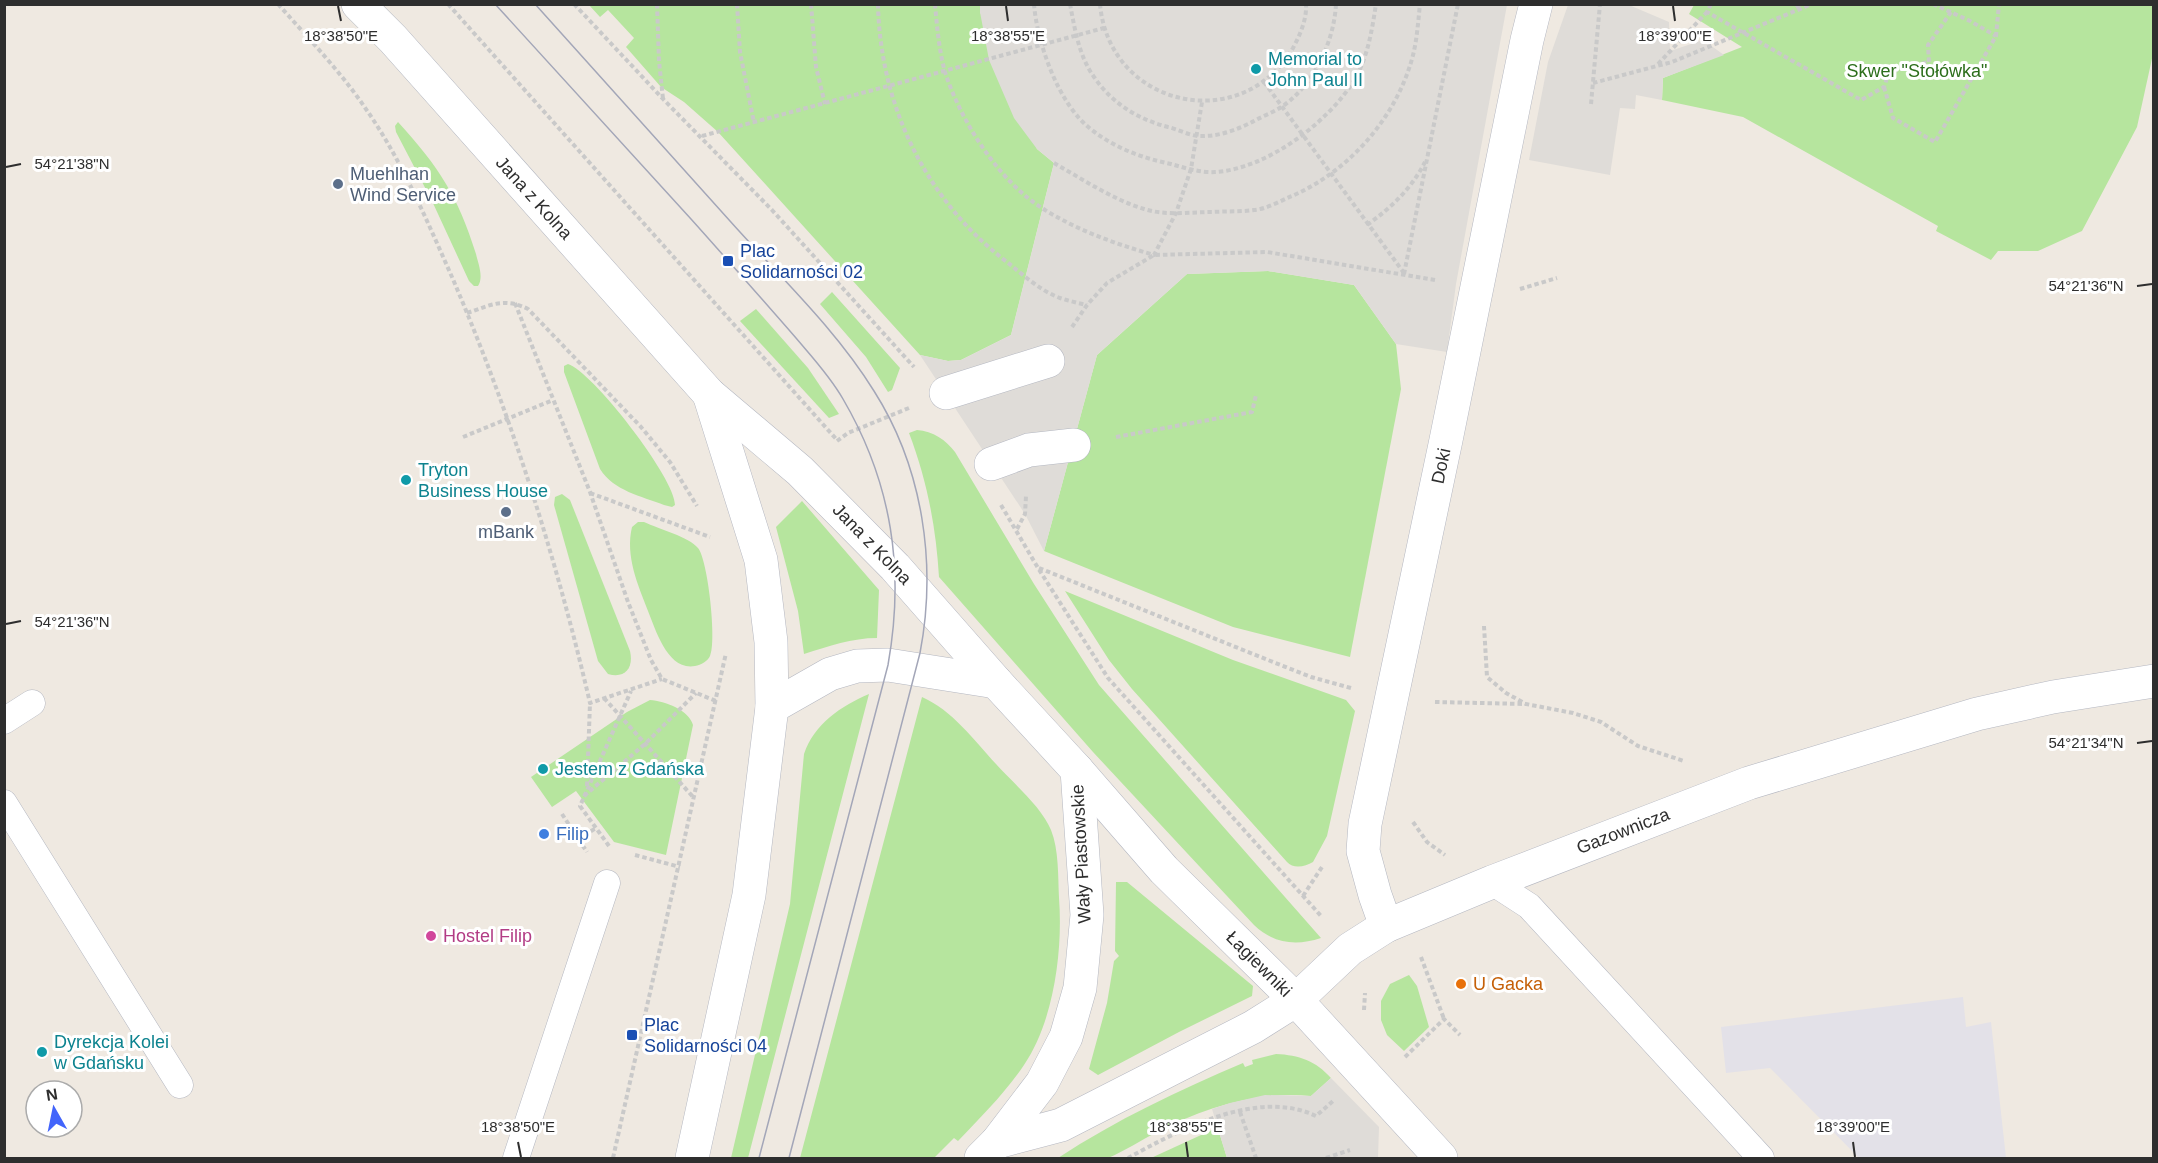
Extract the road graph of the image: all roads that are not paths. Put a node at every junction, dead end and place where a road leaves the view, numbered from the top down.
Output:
1 (358, 4) edge
2 (1536, 4) edge
3 (1048, 361) road end
4 (709, 394) junction
5 (931, 399) road end
6 (1074, 445) road end
7 (991, 464) dead end
8 (2154, 681) edge
9 (996, 682) junction
10 (32, 704) dead end
11 (772, 707) junction
12 (4, 721) edge
13 (1077, 770) junction
14 (4, 803) edge
15 (1492, 882) junction
16 (607, 883) dead end
17 (1386, 926) junction
18 (1296, 1000) junction
19 (180, 1085) dead end
20 (989, 1150) edge
21 (516, 1158) edge
22 (692, 1158) edge
23 (1441, 1158) edge
24 (1761, 1158) edge

1 - 4 street, Jana z Kolna
2 - 17 street, Doki
3 - 5 street
4 - 9 street, Jana z Kolna
4 - 11 street, Jana z Kolna
6 - 7 street
8 - 15 street, Gazownicza
9 - 11 street
9 - 13 street, Wały Piastowskie
10 - 12 lane
11 - 22 street
13 - 18 street, Łagiewniki
13 - 20 street, Wały Piastowskie
14 - 19 lane
15 - 17 street, Gazownicza
15 - 24 lane
16 - 21 lane
17 - 18 street, Gazownicza
18 - 20 street, Wały Piastowskie
18 - 23 street, Łagiewniki

